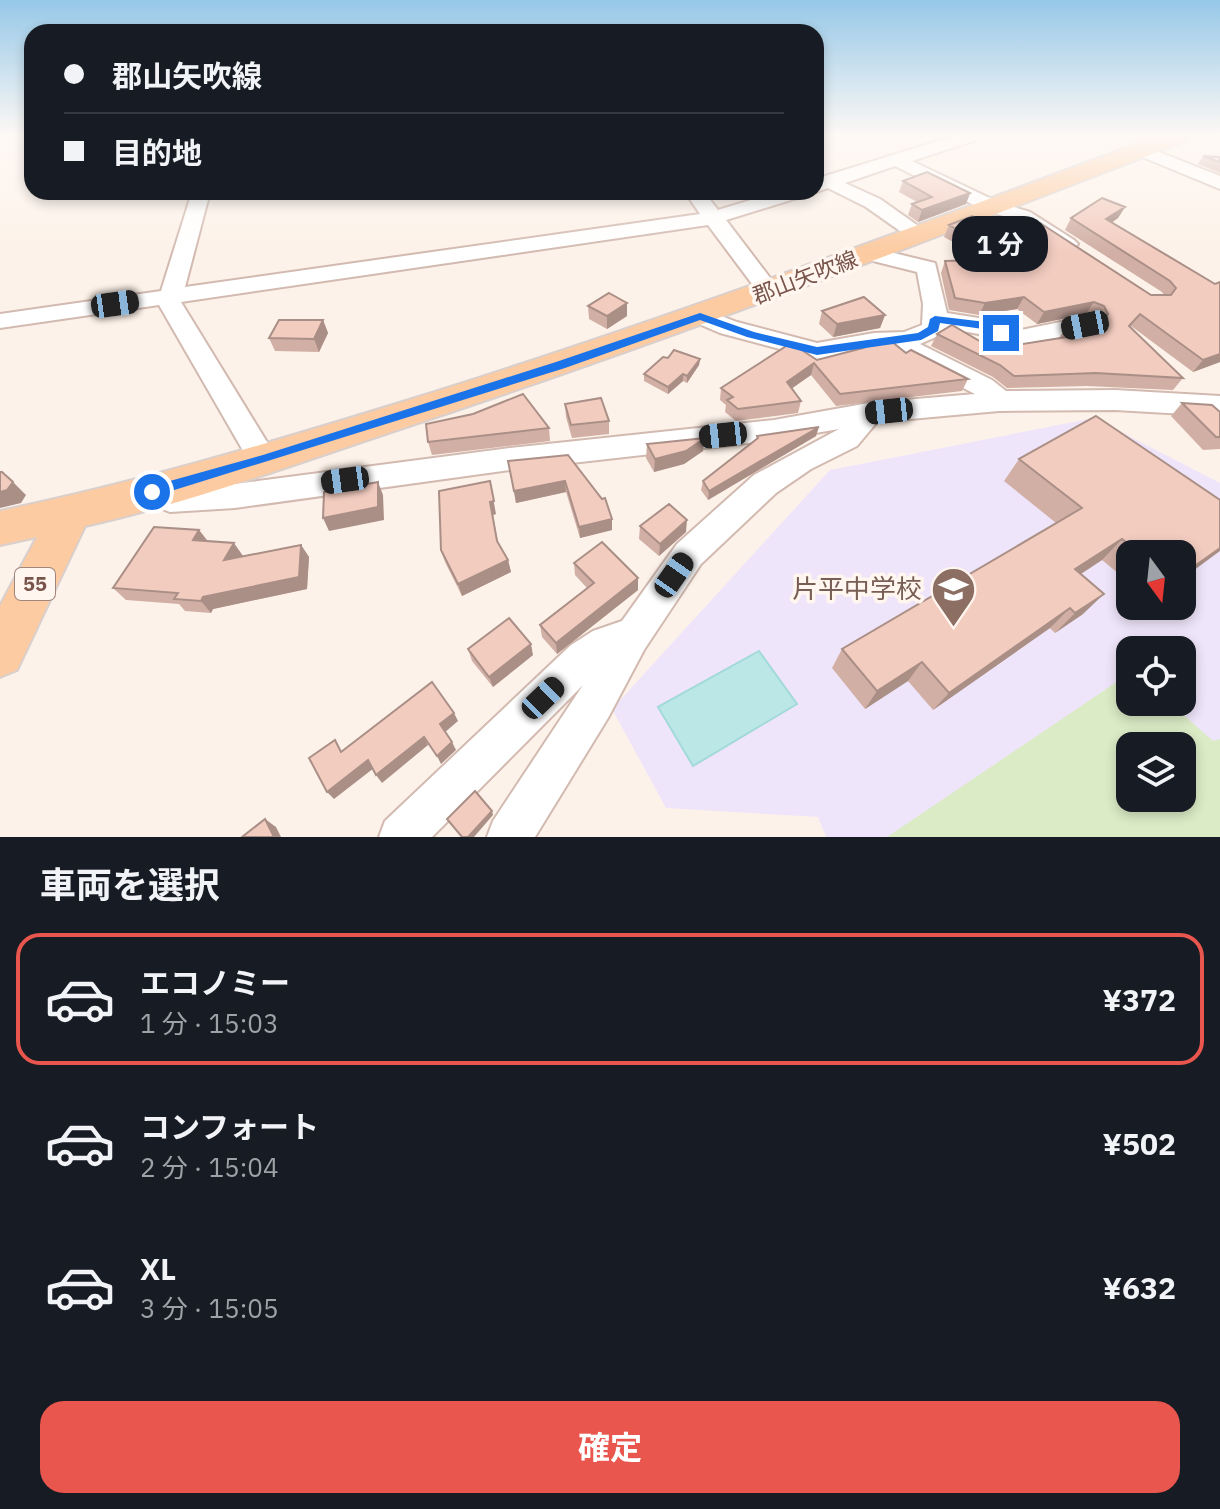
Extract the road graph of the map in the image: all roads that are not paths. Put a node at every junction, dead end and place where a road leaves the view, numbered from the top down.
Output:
1 (854, 174) edge
2 (926, 174) edge
3 (1086, 174) edge
4 (824, 184) edge
5 (824, 184) edge
6 (199, 200) edge
7 (700, 200) edge
8 (771, 200) edge
9 (991, 206) junction
10 (713, 218) junction
11 (917, 234) junction
12 (869, 253) junction
13 (1090, 259) edge
14 (769, 291) junction
15 (170, 295) junction
16 (700, 316) junction
17 (935, 319) junction
18 (0, 321) edge
19 (1085, 325) edge
20 (895, 342) junction
21 (999, 401) junction
22 (1220, 406) edge
23 (869, 413) junction
24 (263, 460) junction
25 (152, 492) junction
26 (70, 514) junction
27 (0, 528) edge
28 (631, 638) junction
29 (0, 654) edge
30 (401, 837) edge
31 (509, 837) edge

1 - 4 street
2 - 9 street
3 - 9 main road, 郡山矢吹線
5 - 11 street
6 - 15 street
7 - 10 street
8 - 10 street
9 - 11 main road, 郡山矢吹線
9 - 13 street
10 - 14 street
10 - 15 street
11 - 12 main road, 郡山矢吹線
12 - 14 main road, 郡山矢吹線
12 - 17 street
14 - 16 main road, 郡山矢吹線
15 - 18 street
15 - 24 street
16 - 20 street
16 - 24 main road, 郡山矢吹線
17 - 19 street
17 - 20 street
20 - 21 street
21 - 22 street
21 - 23 street
23 - 25 street
23 - 28 street
24 - 25 main road, 郡山矢吹線
25 - 26 main road, 郡山矢吹線
26 - 27 main road, 郡山矢吹線
26 - 29 main road, 55
28 - 30 street
28 - 31 street

